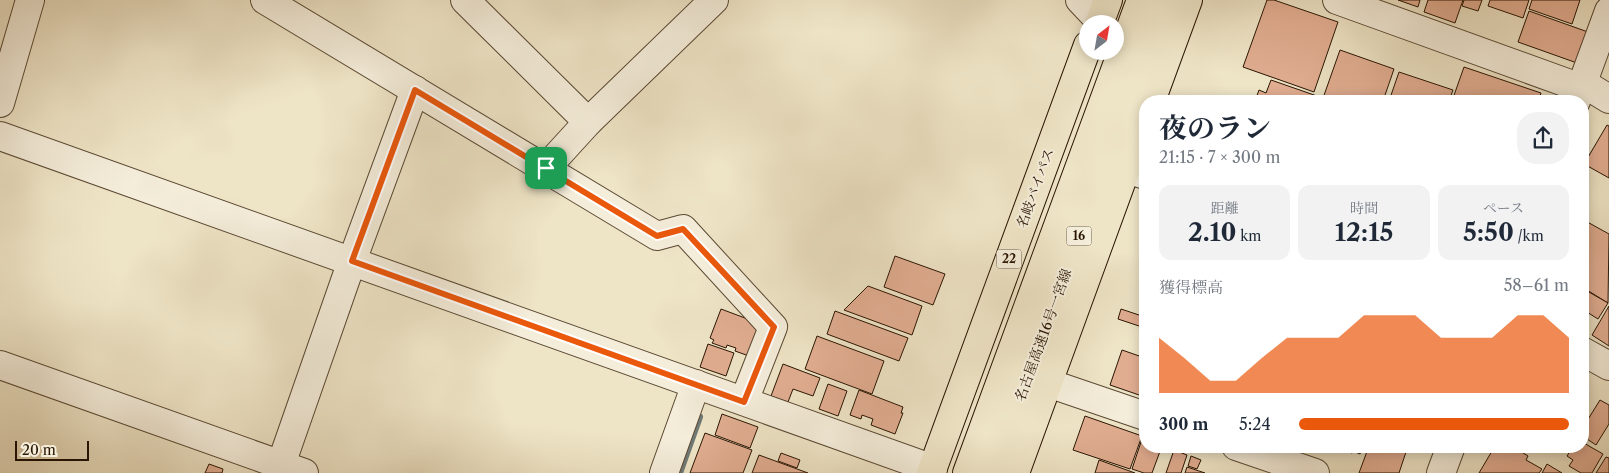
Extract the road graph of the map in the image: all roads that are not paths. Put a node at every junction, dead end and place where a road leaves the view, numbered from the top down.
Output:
1 (30, 0) edge
2 (265, 0) edge
3 (465, 0) edge
4 (714, 0) edge
5 (1141, 0) edge
6 (1166, 0) edge
7 (1188, 0) edge
8 (1337, 0) edge
9 (1609, 11) edge
10 (1083, 60) edge
11 (1087, 60) edge
12 (415, 90) junction
13 (1580, 91) edge
14 (1153, 95) edge
15 (1609, 99) edge
16 (0, 103) edge
17 (588, 122) junction
18 (0, 136) edge
19 (1139, 154) edge
20 (546, 168) junction
21 (1136, 172) edge
22 (352, 261) junction
23 (1589, 355) edge
24 (0, 365) edge
25 (1609, 366) edge
26 (1048, 383) junction
27 (696, 384) junction
28 (744, 402) junction
29 (1139, 414) edge
30 (1257, 453) edge
31 (1448, 453) edge
32 (287, 470) edge
33 (934, 472) edge
34 (664, 473) edge
35 (967, 473) edge
36 (993, 473) edge
37 (1015, 473) edge
38 (1316, 473) edge
39 (1441, 473) edge

1 - 16 street
2 - 12 street
3 - 17 street
4 - 17 street
5 - 35 highway
6 - 36 highway, 名古屋高速16号一宮線 / 16
7 - 14 highway
8 - 13 street
9 - 13 street
10 - 33 highway, 名岐バイパス / 22
11 - 33 highway
12 - 20 street
12 - 22 street
13 - 15 street
17 - 20 street
18 - 22 street
19 - 21 highway
20 - 28 street
21 - 26 highway
22 - 27 street
22 - 32 street
23 - 25 street
24 - 32 street
26 - 29 street
26 - 37 highway
27 - 28 street
27 - 34 street
28 - 33 street
30 - 38 street
31 - 39 street

